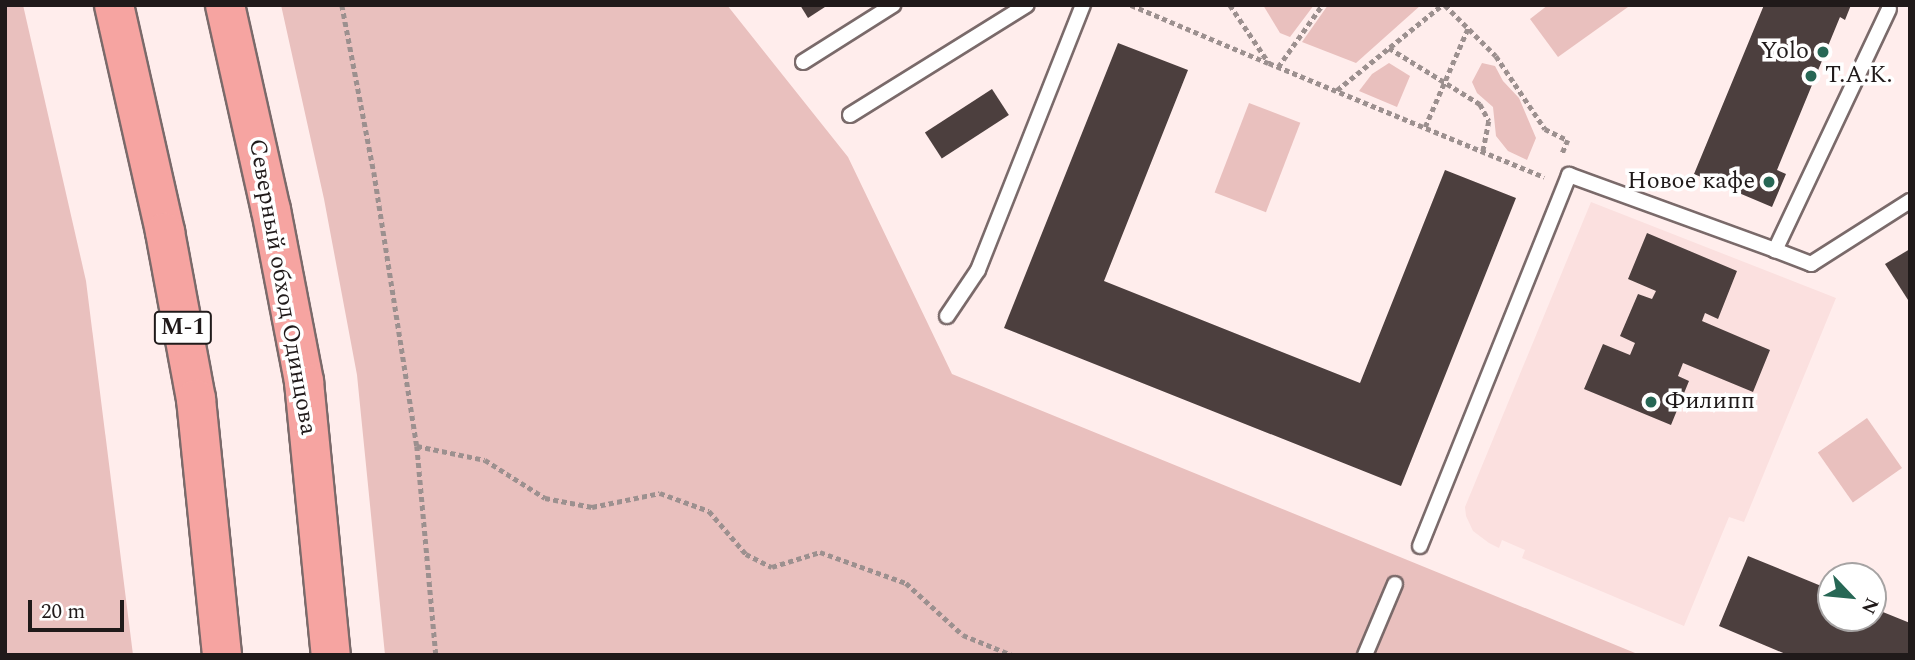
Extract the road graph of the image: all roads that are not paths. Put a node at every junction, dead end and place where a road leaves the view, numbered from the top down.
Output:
1 (114, 5) edge
2 (225, 5) edge
3 (893, 5) edge
4 (1027, 5) edge
5 (1083, 5) edge
6 (1889, 9) dead end
7 (803, 62) dead end
8 (850, 115) dead end
9 (1910, 201) edge
10 (1775, 250) junction
11 (947, 316) dead end
12 (1420, 546) dead end
13 (1395, 584) dead end
14 (222, 655) edge
15 (331, 655) edge
16 (1365, 655) edge

1 - 14 highway, М-1
2 - 15 highway, Северный обход Одинцова
3 - 7 lane
4 - 8 lane
5 - 11 lane
6 - 10 lane
9 - 10 lane
10 - 12 lane
13 - 16 lane

